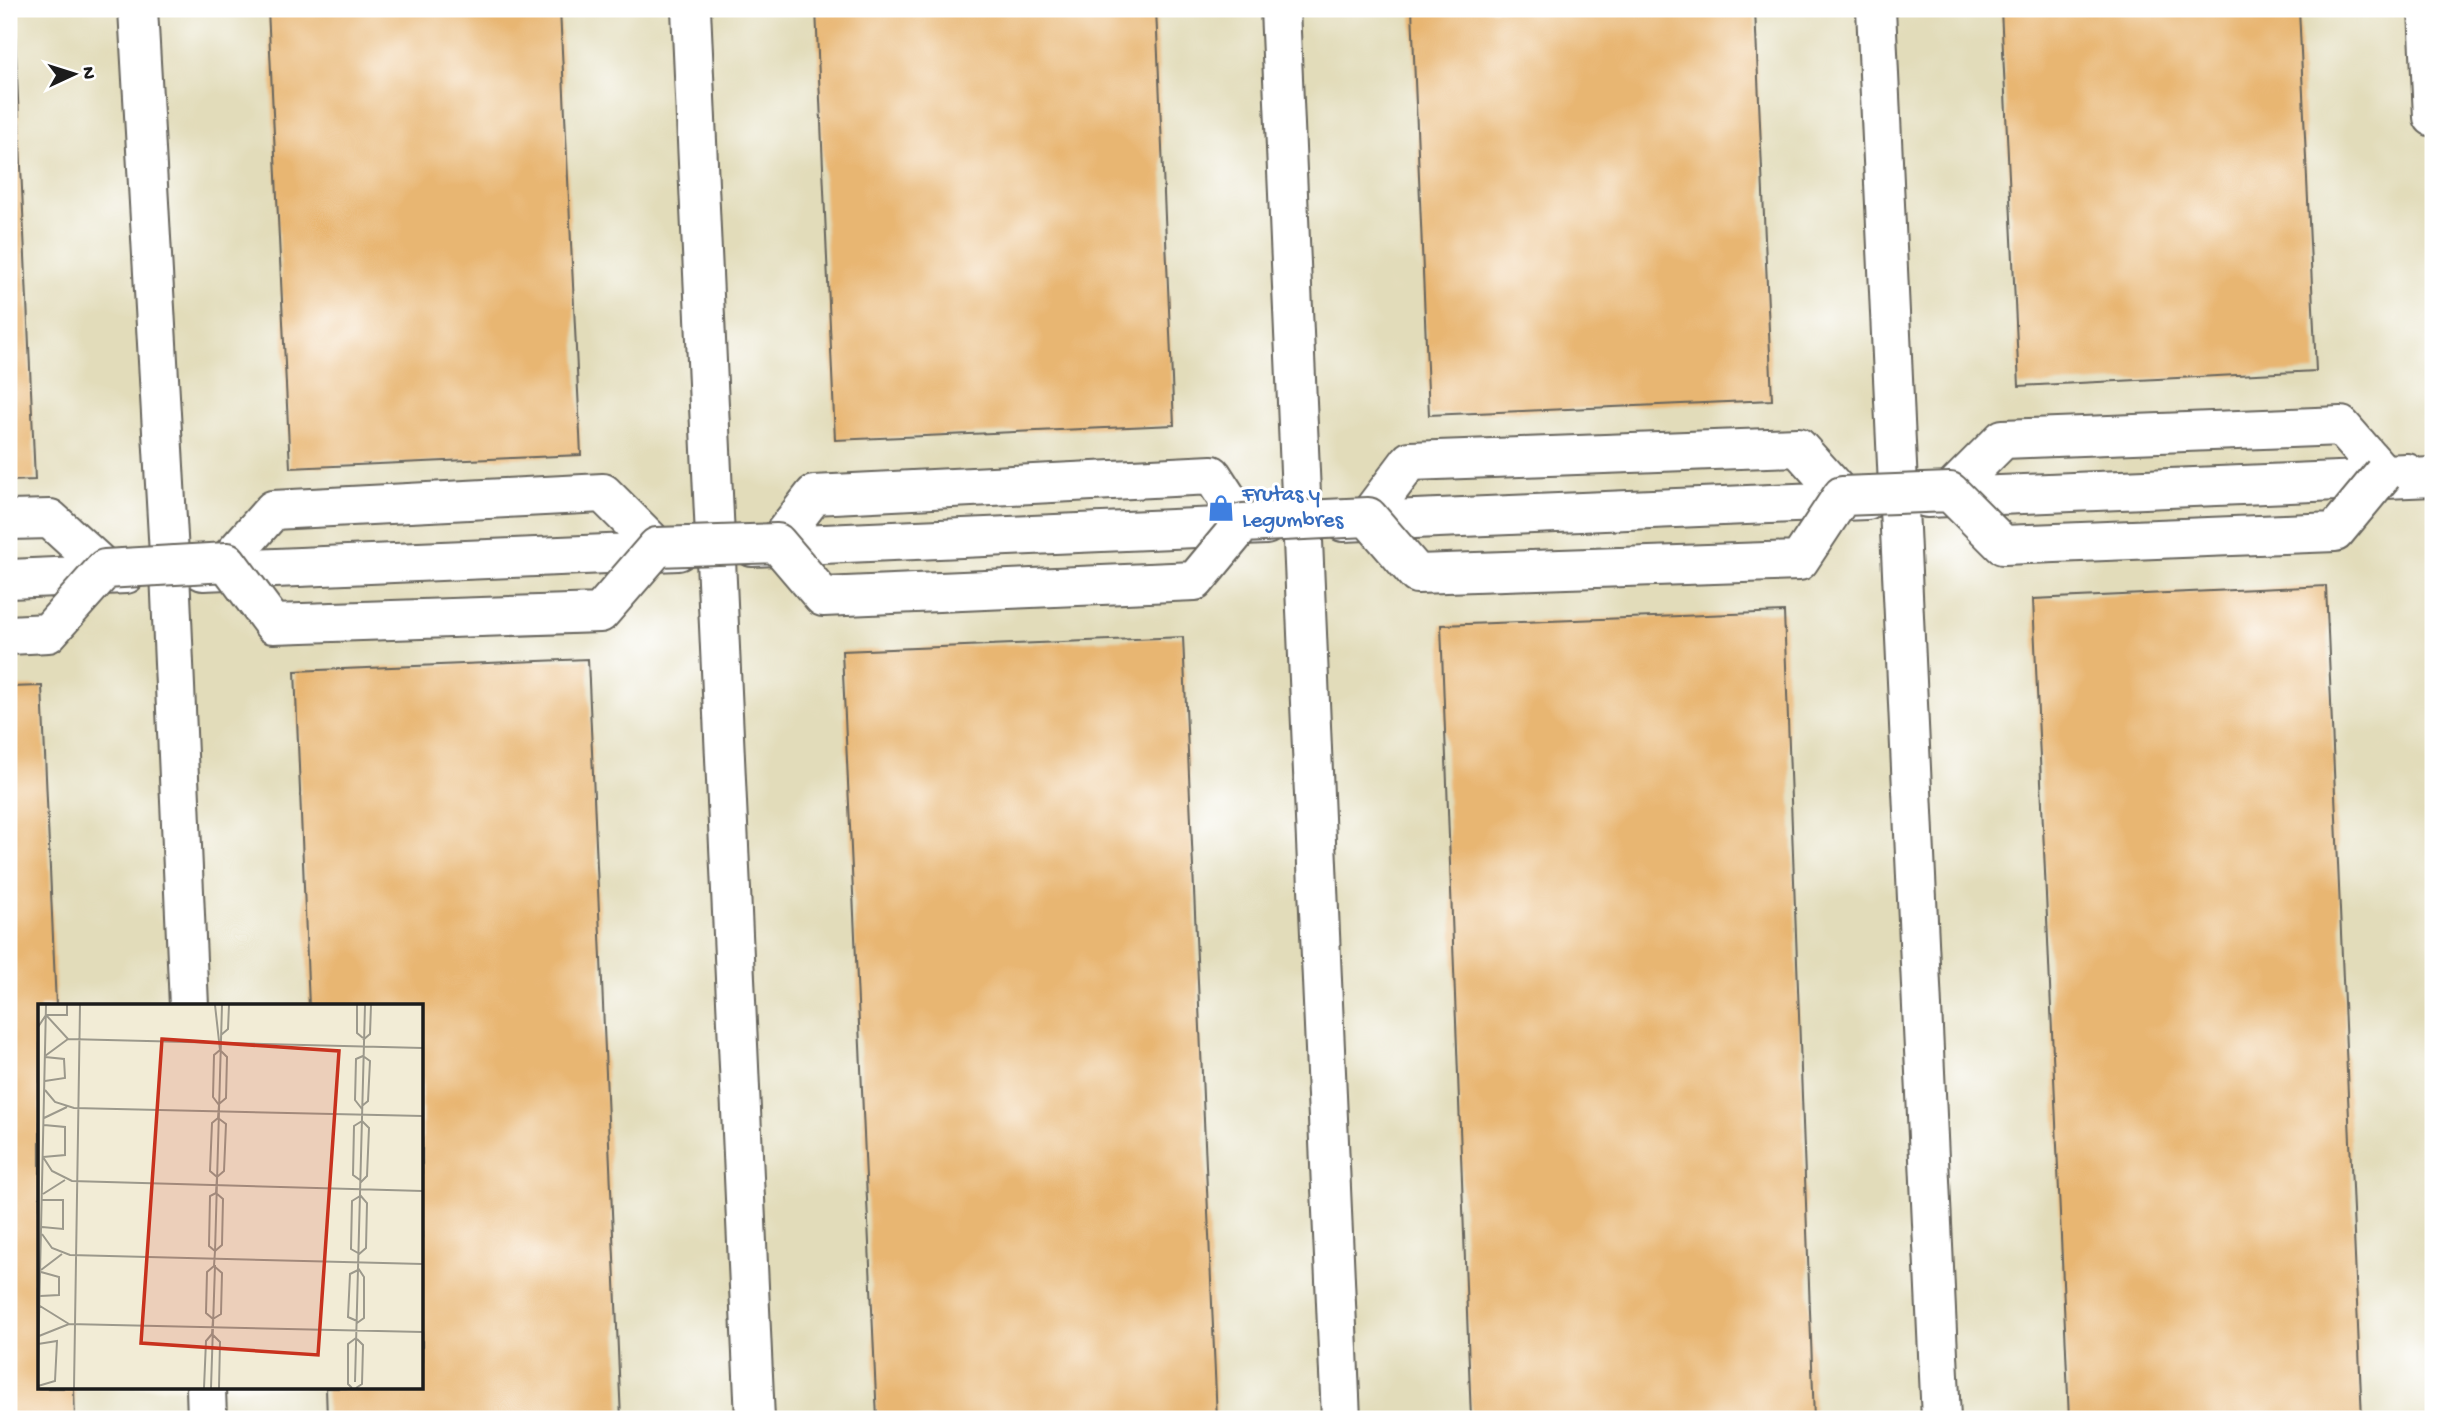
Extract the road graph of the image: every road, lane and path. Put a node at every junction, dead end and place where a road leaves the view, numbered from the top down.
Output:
1 (138, 9) edge
2 (691, 9) edge
3 (1280, 9) edge
4 (1876, 9) edge
5 (2428, 9) edge
6 (2433, 117) edge
7 (2383, 474) junction
8 (2433, 474) edge
9 (1950, 492) junction
10 (1842, 496) junction
11 (1900, 499) junction
12 (1368, 517) junction
13 (9, 520) edge
14 (1243, 523) junction
15 (1301, 524) junction
16 (777, 543) junction
17 (657, 547) junction
18 (714, 549) junction
19 (227, 562) junction
20 (105, 569) junction
21 (170, 572) junction
22 (9, 579) edge
23 (9, 635) edge
24 (189, 1004) edge
25 (206, 1390) edge
26 (207, 1419) edge
27 (755, 1419) edge
28 (1341, 1419) edge
29 (1941, 1419) edge

1 - 21 street
2 - 18 street
3 - 15 street
4 - 11 street
5 - 6 street
7 - 8 street
7 - 9 street
7 - 9 street, bridge
8 - 11 street
9 - 10 street, bridge
10 - 12 street
10 - 12 street, bridge
11 - 15 street
11 - 29 street
12 - 14 street, bridge
13 - 20 street
14 - 16 street
14 - 16 street, bridge
15 - 18 street
15 - 28 street
16 - 17 street, bridge
17 - 19 street
17 - 19 street, bridge
18 - 21 street
18 - 27 street
19 - 20 street, bridge
20 - 23 street, bridge
21 - 22 street
21 - 24 street
25 - 26 street

